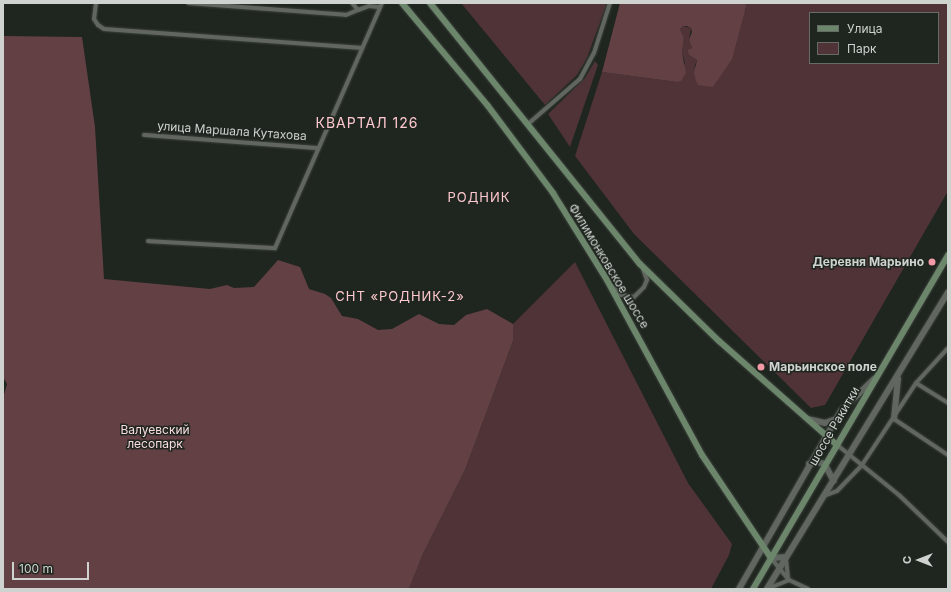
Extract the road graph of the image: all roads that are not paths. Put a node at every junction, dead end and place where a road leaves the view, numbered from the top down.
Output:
1 (96, 3) edge
2 (188, 3) edge
3 (352, 3) edge
4 (402, 3) edge
5 (430, 3) edge
6 (610, 3) edge
7 (202, 4) edge
8 (381, 5) edge
9 (358, 10) junction
10 (362, 48) junction
11 (528, 124) junction
12 (144, 135) dead end
13 (318, 148) junction
14 (148, 241) dead end
15 (948, 255) edge
16 (640, 264) junction
17 (607, 280) junction
18 (948, 293) edge
19 (948, 348) edge
20 (898, 377) junction
21 (876, 378) junction
22 (916, 383) junction
23 (948, 403) edge
24 (836, 418) junction
25 (808, 419) junction
26 (894, 419) junction
27 (826, 435) junction
28 (836, 444) junction
29 (849, 454) junction
30 (948, 454) edge
31 (810, 464) junction
32 (825, 464) junction
33 (862, 465) junction
34 (834, 481) junction
35 (824, 496) junction
36 (948, 542) edge
37 (762, 546) junction
38 (786, 557) junction
39 (771, 558) junction
40 (779, 569) junction
41 (789, 580) junction
42 (739, 589) edge
43 (753, 589) edge
44 (767, 589) edge
45 (808, 589) edge

1 - 10 street
2 - 7 street
3 - 9 street
4 - 17 main road, Филимонковское шоссе
5 - 11 main road, Филимонковское шоссе
6 - 11 street
7 - 9 street
8 - 9 street
8 - 10 street
10 - 13 street
11 - 16 main road, Филимонковское шоссе
12 - 13 street, улица Маршала Кутахова
13 - 14 street
15 - 21 main road, шоссе Ракитки
16 - 17 street
16 - 25 main road, Филимонковское шоссе
17 - 37 main road, Филимонковское шоссе
18 - 20 street
19 - 22 street
20 - 26 street
20 - 29 street
21 - 24 street
21 - 28 main road, шоссе Ракитки
22 - 23 street
22 - 26 street
24 - 25 street
24 - 27 street
25 - 27 main road, Филимонковское шоссе
26 - 30 street
26 - 33 street
27 - 28 main road, Филимонковское шоссе
27 - 31 street
28 - 29 street, Филимонковское шоссе
28 - 32 main road, шоссе Ракитки
29 - 33 street, Филимонковское шоссе
29 - 34 street
31 - 32 street
31 - 37 street
32 - 34 street
32 - 39 main road, шоссе Ракитки
33 - 35 street
33 - 36 street, Филимонковское шоссе
34 - 35 street
35 - 38 street
37 - 39 main road, Филимонковское шоссе
37 - 42 street
38 - 39 street
38 - 40 street
38 - 41 street
39 - 40 street
39 - 43 main road, шоссе Ракитки
40 - 41 street
40 - 44 street
41 - 44 street
41 - 45 street

